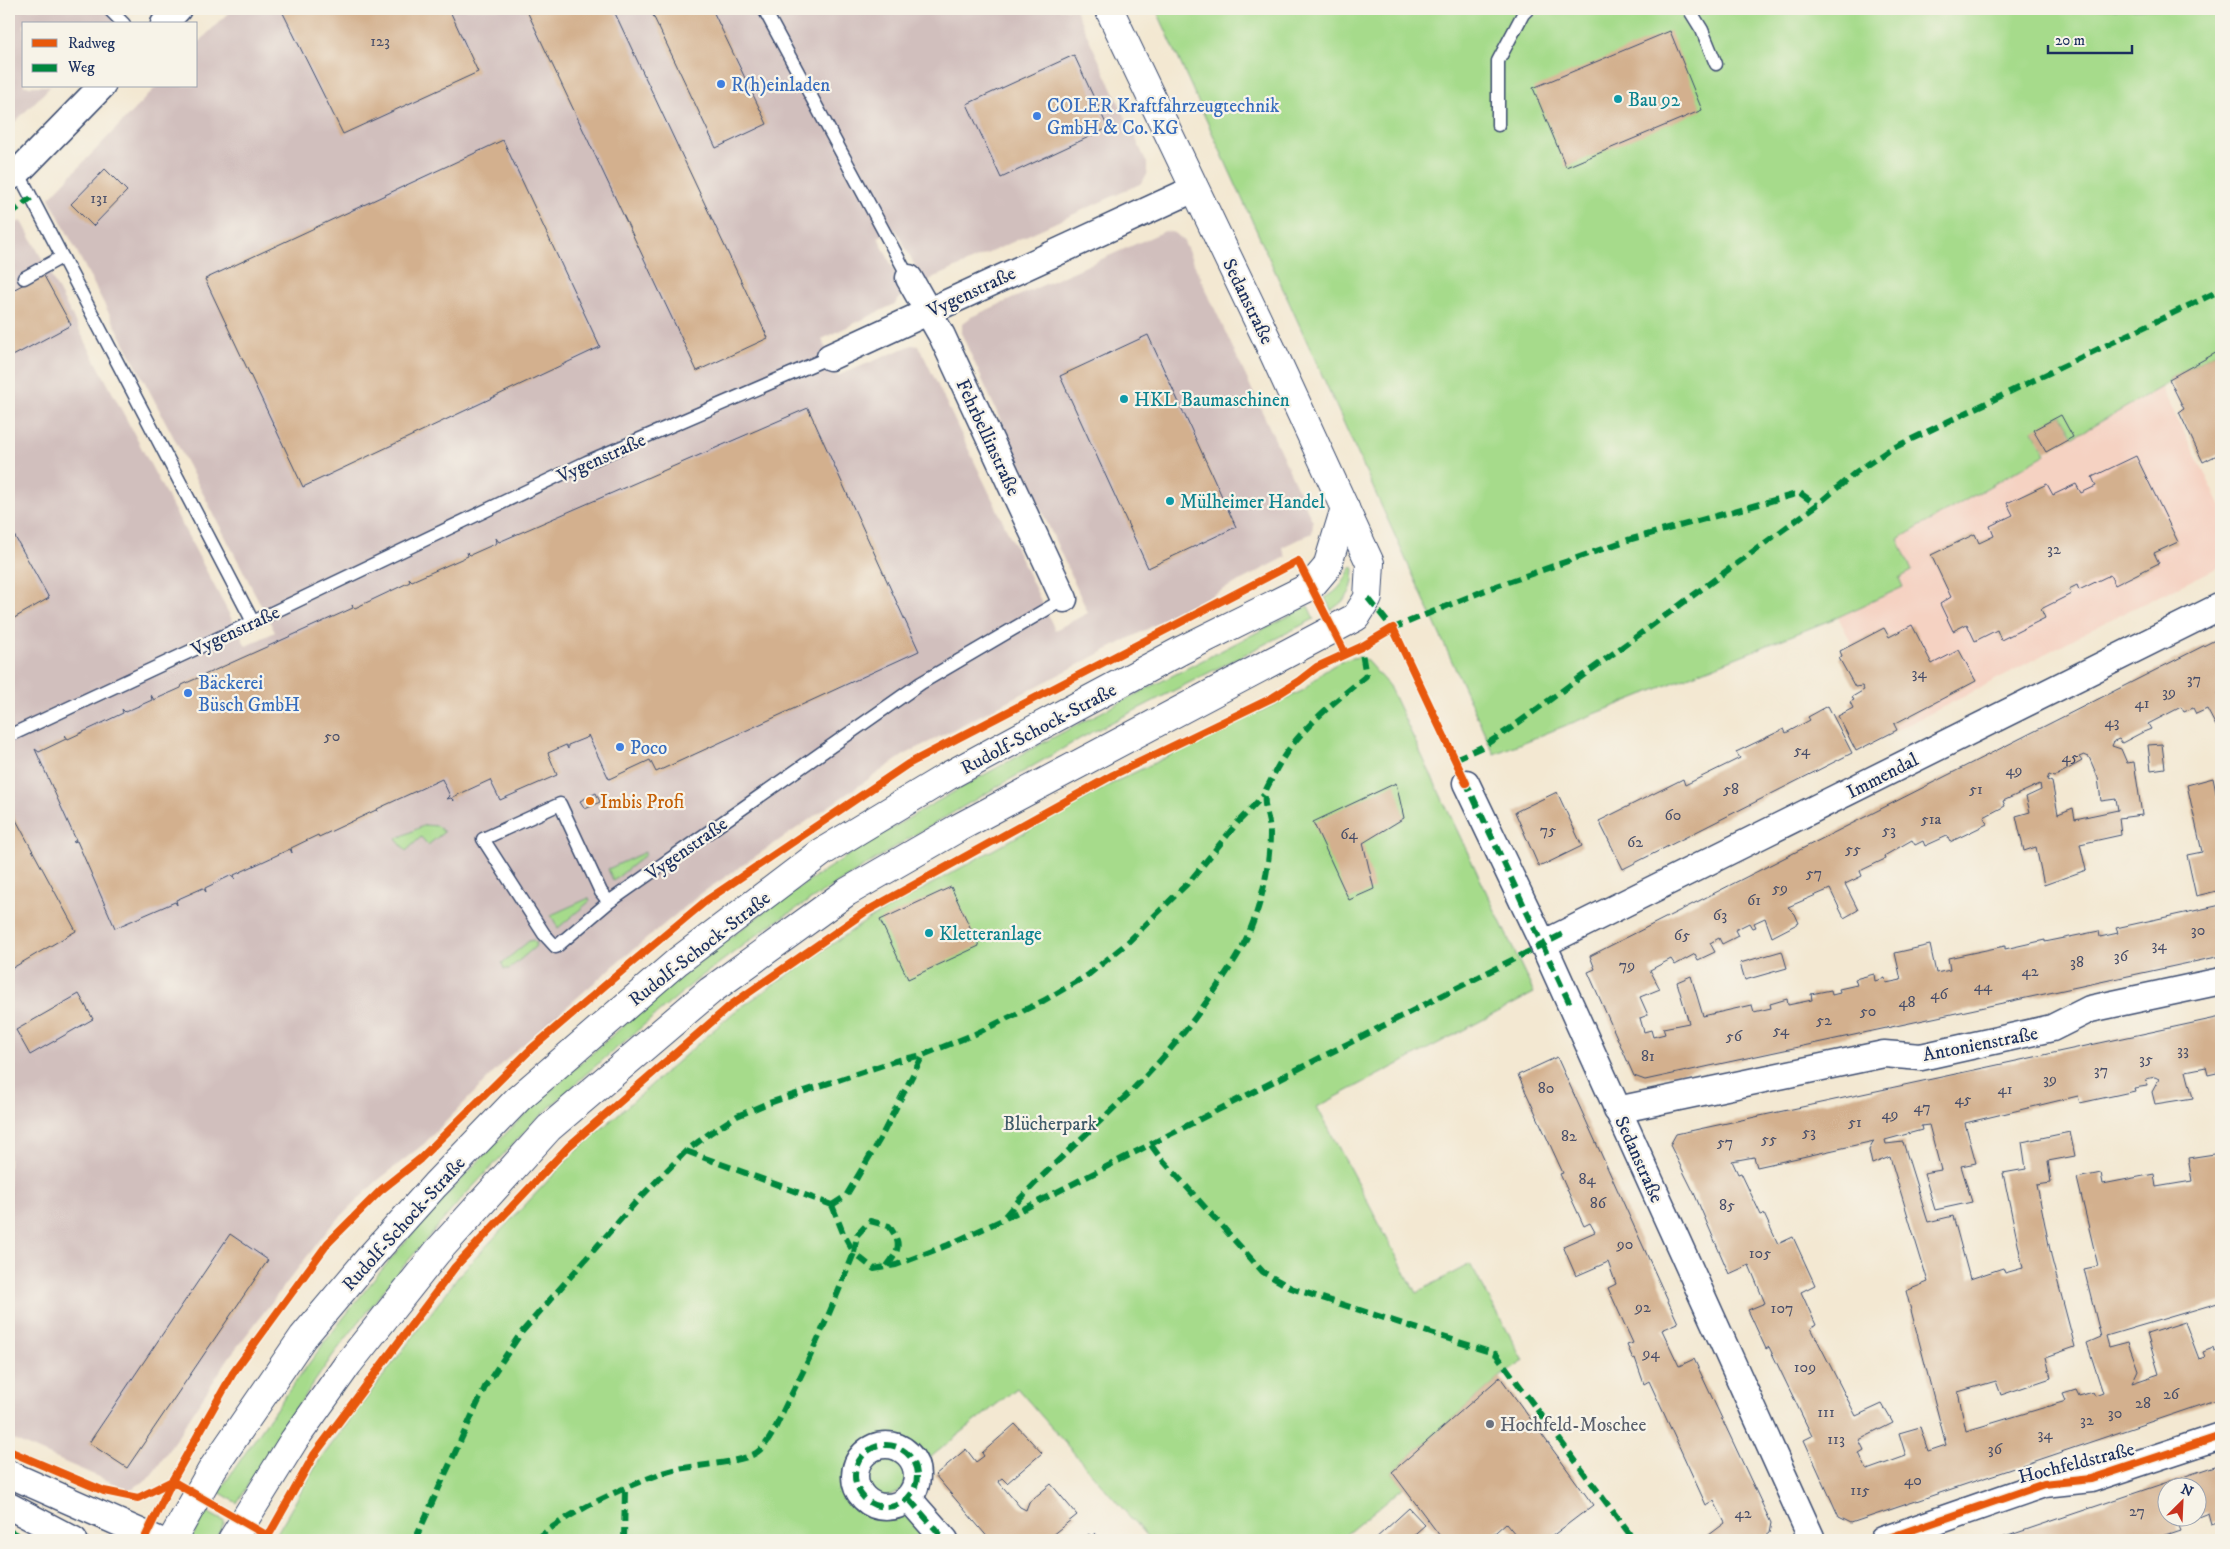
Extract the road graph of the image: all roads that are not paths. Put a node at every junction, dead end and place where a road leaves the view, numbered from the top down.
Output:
1 (109, 9) edge
2 (178, 9) edge
3 (764, 9) edge
4 (1108, 9) edge
5 (1528, 9) edge
6 (1689, 9) edge
7 (122, 22) edge
8 (166, 22) edge
9 (1716, 64) dead end
10 (100, 88) edge
11 (1498, 125) dead end
12 (13, 175) edge
13 (1194, 188) junction
14 (62, 256) junction
15 (24, 278) dead end
16 (908, 278) joint
17 (928, 311) junction
18 (830, 357) joint
19 (1345, 508) junction
20 (1064, 599) joint
21 (2221, 606) edge
22 (253, 622) junction
23 (13, 734) dead end
24 (1466, 783) dead end
25 (609, 902) junction
26 (1543, 944) junction
27 (2221, 981) edge
28 (1617, 1110) junction
29 (2221, 1436) edge
30 (9, 1474) edge
31 (909, 1498) dead end
32 (9, 1506) edge
33 (1813, 1539) edge
34 (74, 1540) edge
35 (158, 1540) edge
36 (172, 1540) edge
37 (232, 1540) edge
38 (945, 1540) edge
39 (1883, 1540) edge

1 - 7 lane
2 - 8 street
3 - 16 lane
4 - 13 main road, Sedanstraße
5 - 11 lane
6 - 9 lane
10 - 12 street
12 - 14 lane
13 - 17 street, Vygenstraße
13 - 19 main road, Sedanstraße
14 - 15 lane
14 - 22 lane
16 - 17 street, Fehrbellinstraße
17 - 18 street, Vygenstraße
17 - 20 street, Fehrbellinstraße
18 - 22 lane, Vygenstraße
19 - 36 main road, Rudolf-Schock-Straße
19 - 37 main road, Sedanstraße
20 - 25 lane, Vygenstraße
21 - 26 street, Immendal
22 - 23 lane, Vygenstraße
24 - 26 street, Sedanstraße
25 - 25 lane, Vygenstraße
26 - 28 street, Sedanstraße
27 - 28 street, Antonienstraße
28 - 33 street, Sedanstraße
29 - 39 street, Hochfeldstraße
30 - 35 street
31 - 38 street
32 - 34 street

